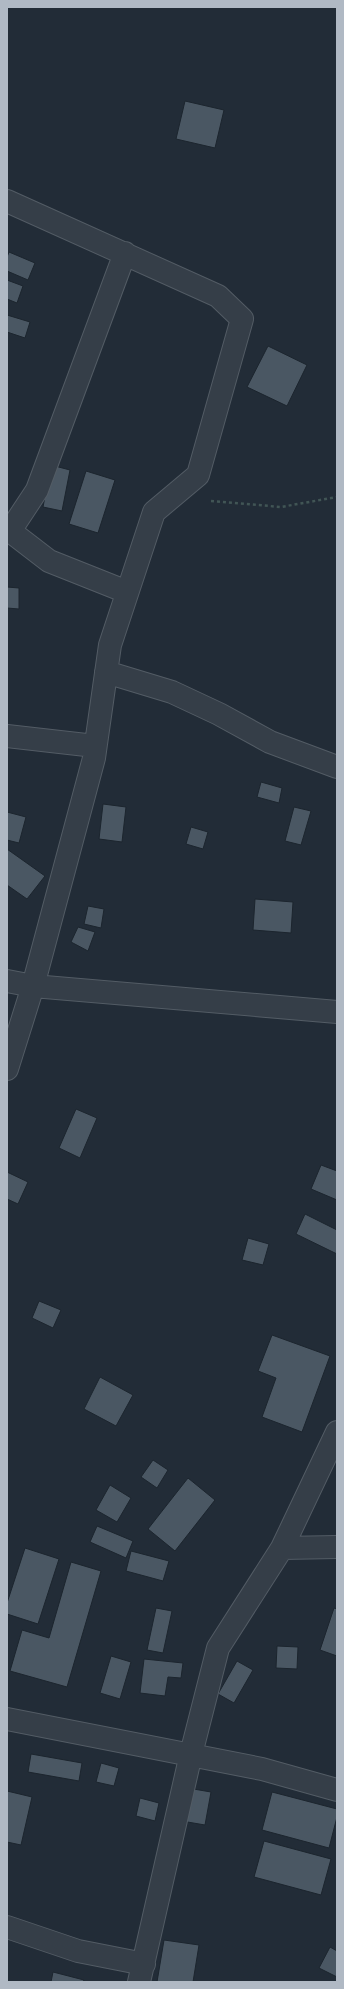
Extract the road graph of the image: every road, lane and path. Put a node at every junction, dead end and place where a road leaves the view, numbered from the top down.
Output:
1 (7, 201) edge
2 (125, 253) junction
3 (337, 497) edge
4 (171, 498) junction
5 (127, 592) junction
6 (106, 672) junction
7 (7, 736) edge
8 (96, 746) junction
9 (337, 767) edge
10 (7, 981) edge
11 (33, 986) junction
12 (337, 1012) edge
13 (7, 1069) edge
14 (337, 1432) edge
15 (337, 1546) edge
16 (282, 1548) junction
17 (7, 1719) edge
18 (191, 1754) junction
19 (337, 1790) edge
20 (7, 1927) edge
21 (141, 1973) edge

1 - 2 street
2 - 4 street
2 - 5 street
3 - 4 path
4 - 5 street
5 - 6 street
6 - 8 street
6 - 9 street
7 - 8 street
8 - 11 street
10 - 11 street
11 - 12 street
11 - 13 street
14 - 16 street
15 - 16 street
16 - 18 street
17 - 18 street
18 - 19 street
18 - 21 street
20 - 21 street

